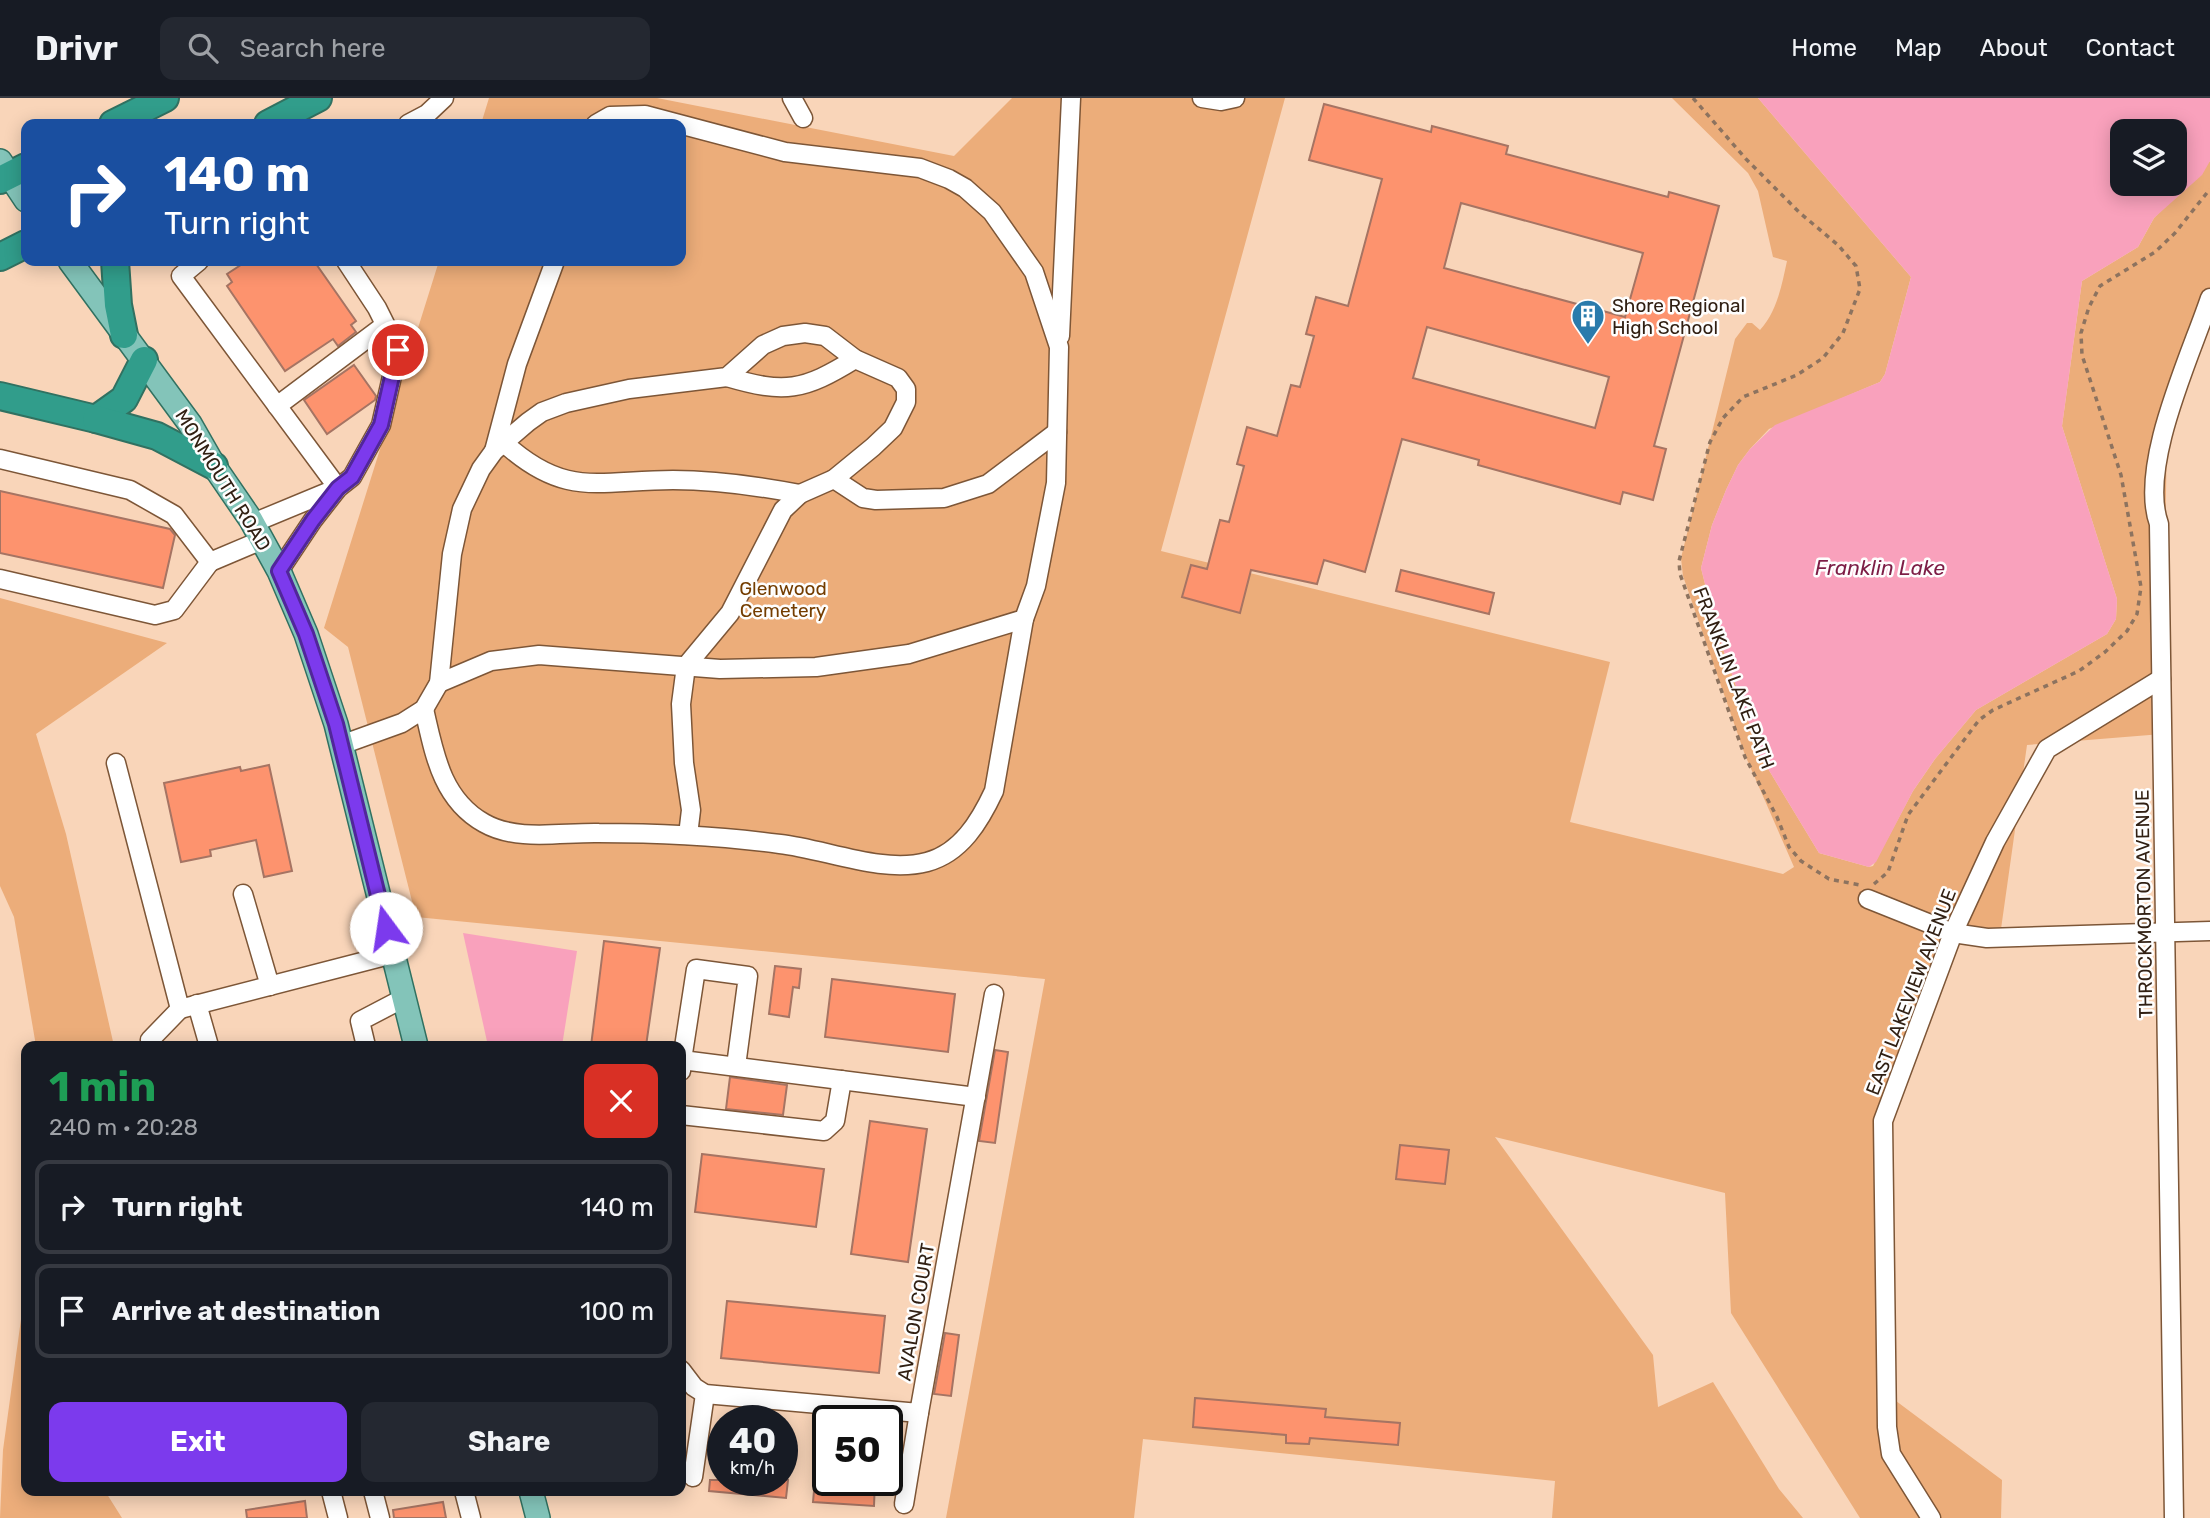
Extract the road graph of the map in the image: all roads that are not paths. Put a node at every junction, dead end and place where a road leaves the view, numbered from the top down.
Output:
1 (165, 98) edge
2 (318, 98) edge
3 (444, 98) edge
4 (792, 98) edge
5 (1071, 98) edge
6 (1202, 98) edge
7 (1235, 98) edge
8 (803, 118) dead end
9 (123, 119) edge
10 (278, 119) edge
11 (432, 119) edge
12 (605, 119) edge
13 (660, 119) edge
14 (686, 126) edge
15 (9, 171) edge
16 (21, 191) edge
17 (21, 246) edge
18 (0, 257) edge
19 (74, 266) edge
20 (115, 266) edge
21 (193, 266) edge
22 (349, 266) edge
23 (553, 266) edge
24 (1063, 270) junction
25 (1034, 272) junction
26 (2210, 298) edge
27 (385, 325) junction
28 (124, 335) junction
29 (1059, 347) junction
30 (855, 359) junction
31 (144, 360) junction
32 (727, 377) junction
33 (0, 396) edge
34 (277, 406) junction
35 (96, 419) junction
36 (1057, 432) junction
37 (499, 447) junction
38 (0, 459) edge
39 (214, 466) junction
40 (834, 479) junction
41 (338, 488) junction
42 (800, 494) junction
43 (258, 532) junction
44 (210, 562) junction
45 (279, 571) junction
46 (0, 579) edge
47 (1024, 620) junction
48 (686, 666) junction
49 (2161, 679) junction
50 (439, 683) junction
51 (424, 709) junction
52 (341, 745) junction
53 (116, 763) dead end
54 (688, 835) junction
55 (1867, 890) road end
56 (243, 894) dead end
57 (2210, 931) edge
58 (2165, 932) junction
59 (1953, 933) junction
60 (393, 954) junction
61 (270, 986) junction
62 (994, 994) dead end
63 (404, 998) junction
64 (197, 1004) junction
65 (180, 1009) junction
66 (150, 1041) edge
67 (208, 1041) edge
68 (365, 1041) edge
69 (415, 1041) edge
70 (685, 1041) edge
71 (686, 1065) edge
72 (736, 1066) junction
73 (842, 1080) junction
74 (976, 1097) junction
75 (686, 1116) edge
76 (686, 1377) edge
77 (705, 1394) junction
78 (919, 1413) junction
79 (693, 1477) dead end
80 (332, 1496) edge
81 (374, 1496) edge
82 (465, 1496) edge
83 (528, 1496) edge
84 (904, 1504) dead end
85 (338, 1518) edge
86 (380, 1518) edge
87 (471, 1518) edge
88 (538, 1518) edge
89 (1931, 1518) edge
90 (2174, 1518) edge

1 - 9 highway
2 - 10 highway
3 - 11 street
4 - 8 street
5 - 24 street
6 - 7 street
12 - 13 street
14 - 25 street
15 - 16 main road
17 - 18 highway
19 - 28 main road, MONMOUTH ROAD
20 - 28 highway
21 - 34 street
22 - 27 street
23 - 37 street
24 - 25 street
24 - 29 street
25 - 29 street
26 - 49 street, THROCKMORTON AVENUE
27 - 34 street
27 - 41 street
28 - 31 main road, MONMOUTH ROAD
29 - 36 street
30 - 32 street
30 - 32 street
30 - 40 street
31 - 35 highway
31 - 39 main road, MONMOUTH ROAD
32 - 37 street
33 - 35 highway
34 - 41 street
35 - 39 highway
36 - 40 street
36 - 47 street
37 - 42 street
37 - 50 street
38 - 44 street
39 - 43 main road, MONMOUTH ROAD
40 - 42 street
41 - 43 street
41 - 45 street
42 - 48 street
43 - 44 street
43 - 45 main road, MONMOUTH ROAD
44 - 46 street
45 - 52 main road, MONMOUTH ROAD
47 - 48 street
47 - 54 street
48 - 50 street
48 - 54 street
49 - 58 street, THROCKMORTON AVENUE
49 - 59 street, EAST LAKEVIEW AVENUE
50 - 51 street
51 - 52 street
51 - 54 street
52 - 60 main road, MONMOUTH ROAD
53 - 65 street
55 - 59 street
56 - 61 street
57 - 58 street
58 - 59 street
58 - 90 street, THROCKMORTON AVENUE
59 - 89 street, EAST LAKEVIEW AVENUE
60 - 61 street
60 - 63 main road, MONMOUTH ROAD
61 - 64 street
62 - 74 street, AVALON COURT
63 - 68 street
63 - 69 main road, MONMOUTH ROAD
64 - 65 street
64 - 67 street
65 - 66 street
70 - 72 street
71 - 72 street
72 - 73 street
73 - 74 street
73 - 75 street
74 - 78 street, AVALON COURT
76 - 77 street
77 - 78 street
77 - 79 street
78 - 84 street, AVALON COURT
80 - 85 street
81 - 86 street
82 - 87 street
83 - 88 main road

